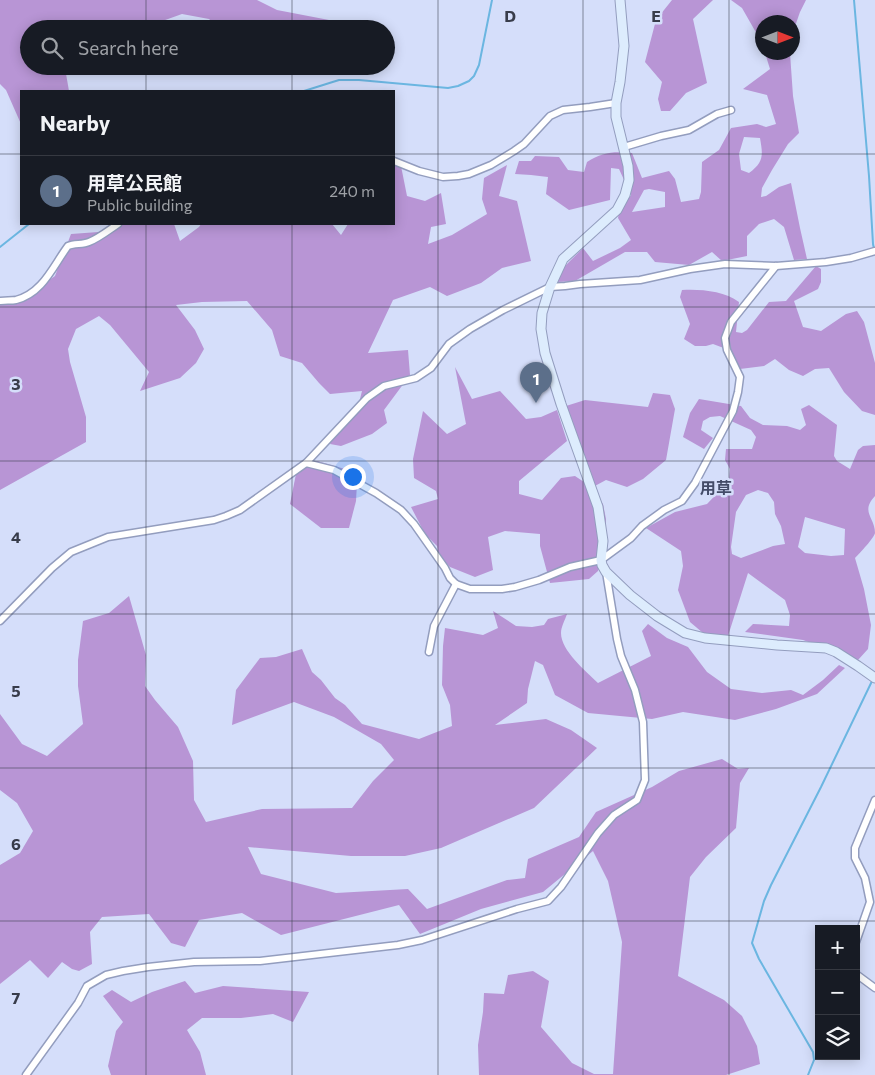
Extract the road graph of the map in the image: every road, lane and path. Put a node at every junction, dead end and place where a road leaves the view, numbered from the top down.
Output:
1 (620, 0) edge
2 (616, 103) junction
3 (731, 110) dead end
4 (624, 147) junction
5 (395, 160) edge
6 (117, 225) edge
7 (875, 251) edge
8 (776, 266) junction
9 (550, 287) junction
10 (0, 301) edge
11 (306, 463) junction
12 (601, 560) junction
13 (606, 572) junction
14 (456, 584) junction
15 (0, 621) edge
16 (429, 652) dead end
17 (875, 678) edge
18 (875, 800) edge
19 (860, 931) edge
20 (860, 977) edge
21 (875, 988) edge
22 (26, 1075) edge

1 - 2 street
2 - 4 street
2 - 5 street
3 - 4 street
4 - 9 street
6 - 10 street
7 - 8 street
8 - 9 street
8 - 12 street
9 - 11 street
9 - 12 street
11 - 14 street
11 - 15 street
12 - 13 street
12 - 14 street
13 - 17 street
13 - 22 street
14 - 16 street
18 - 19 street
20 - 21 street

